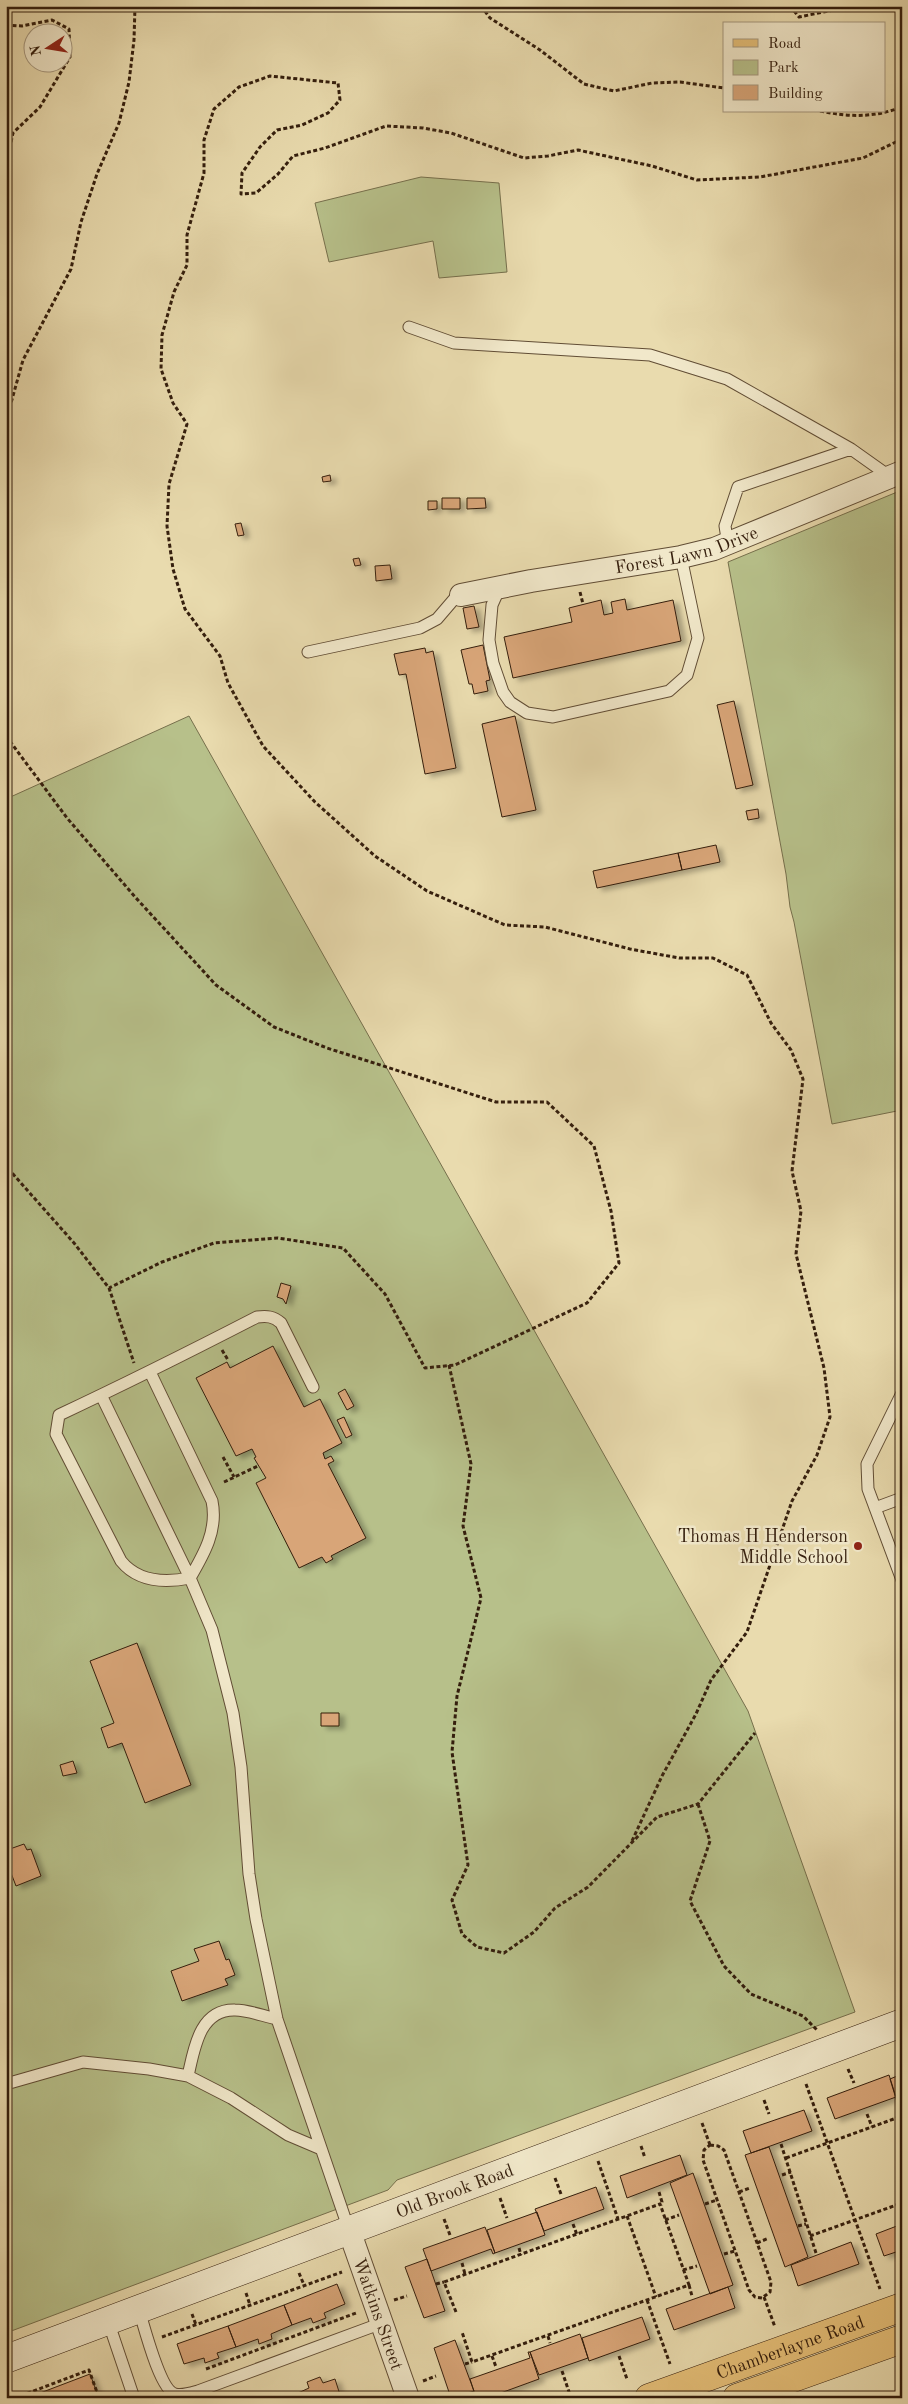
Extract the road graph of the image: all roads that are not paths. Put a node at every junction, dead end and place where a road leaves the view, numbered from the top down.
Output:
1 (409, 327) dead end
2 (851, 449) junction
3 (896, 474) edge
4 (728, 544) junction
5 (682, 557) junction
6 (500, 586) junction
7 (461, 595) joint
8 (308, 652) dead end
9 (150, 1372) junction
10 (313, 1387) dead end
11 (902, 1393) edge
12 (101, 1395) junction
13 (902, 1498) edge
14 (875, 1508) junction
15 (190, 1578) junction
16 (902, 1580) edge
17 (277, 2019) junction
18 (902, 2023) edge
19 (188, 2076) junction
20 (6, 2084) edge
21 (321, 2149) junction
22 (349, 2230) junction
23 (902, 2307) edge
24 (139, 2310) junction
25 (108, 2321) junction
26 (382, 2323) junction
27 (902, 2339) edge
28 (6, 2359) edge
29 (134, 2398) edge
30 (408, 2398) edge
31 (649, 2398) edge
32 (737, 2398) edge

1 - 2 lane
2 - 3 lane
2 - 4 lane
3 - 4 street, Forest Lawn Drive
4 - 5 street, Forest Lawn Drive
5 - 6 street, Forest Lawn Drive
5 - 6 lane
6 - 7 street, Forest Lawn Drive
7 - 8 lane
9 - 10 lane
9 - 12 lane
9 - 15 lane
11 - 14 lane
12 - 15 lane
12 - 15 lane
13 - 14 lane
14 - 16 lane
15 - 17 lane
17 - 19 lane
17 - 21 lane
18 - 22 street, Old Brook Road
19 - 20 lane
19 - 21 lane
21 - 22 lane
22 - 24 street, Old Brook Road
22 - 26 street, Watkins Street
23 - 31 main road, Chamberlayne Road
24 - 25 street, Old Brook Road
24 - 26 lane
25 - 28 street, Old Brook Road
25 - 29 lane
26 - 30 street, Watkins Street
27 - 32 main road

